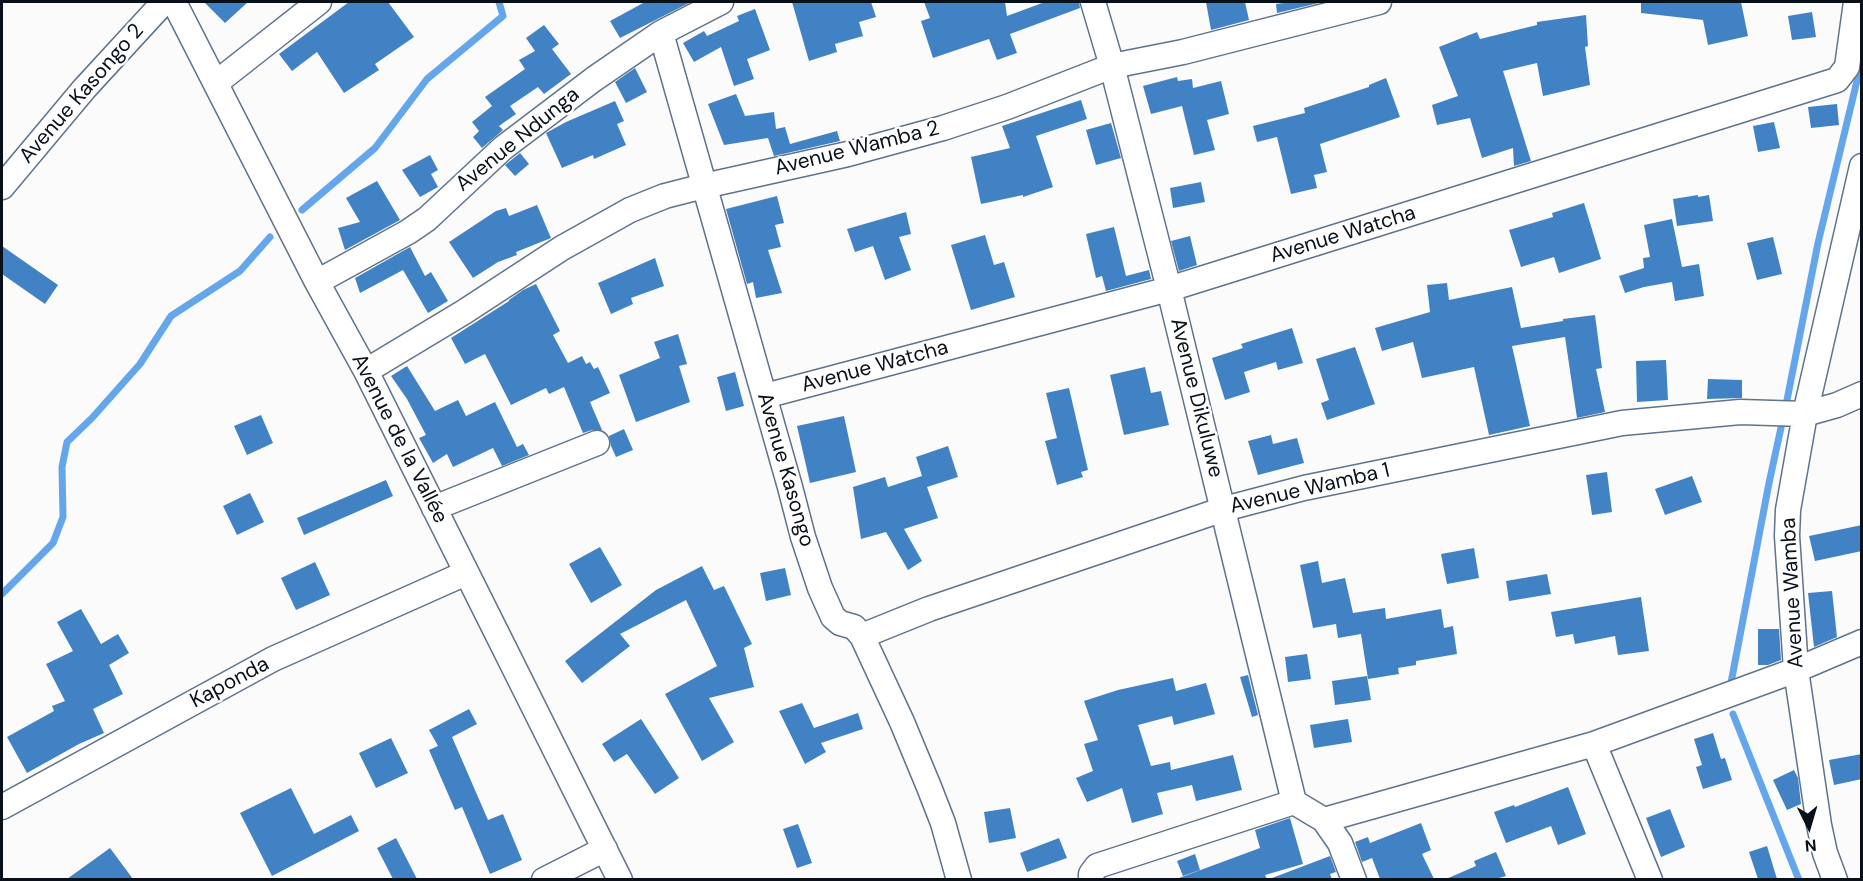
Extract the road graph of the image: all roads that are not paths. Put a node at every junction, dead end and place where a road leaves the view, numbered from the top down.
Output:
1 (164, 2) edge
2 (174, 2) edge
3 (319, 2) edge
4 (721, 2) edge
5 (1093, 2) edge
6 (1379, 2) edge
7 (1856, 2) edge
8 (661, 33) junction
9 (1112, 66) junction
10 (216, 83) junction
11 (1862, 166) edge
12 (704, 186) junction
13 (2, 187) edge
14 (317, 282) junction
15 (1169, 289) junction
16 (366, 372) junction
17 (1862, 394) edge
18 (765, 396) junction
19 (1791, 414) junction
20 (597, 443) dead end
21 (434, 508) junction
22 (1224, 509) junction
23 (466, 573) junction
24 (862, 636) junction
25 (1862, 642) edge
26 (1796, 670) junction
27 (1594, 744) junction
28 (1294, 802) junction
29 (2, 807) edge
30 (1324, 820) junction
31 (605, 849) junction
32 (544, 879) edge
33 (620, 879) edge
34 (959, 879) edge
35 (1091, 879) edge
36 (1354, 879) edge
37 (1650, 879) edge
38 (1835, 879) edge

1 - 13 street, Avenue Kasongo 2
2 - 10 street, Avenue de la Vallée
3 - 10 street
4 - 8 street, Avenue Ndunga
5 - 9 street, Avenue Dikuluwe
6 - 9 street, Avenue Wamba 2
7 - 15 street, Avenue Watcha
8 - 12 street, Avenue Kasongo
8 - 14 street, Avenue Ndunga
9 - 12 street, Avenue Wamba 2
9 - 15 street, Avenue Dikuluwe
10 - 14 street, Avenue de la Vallée
11 - 19 street, Avenue Wamba
12 - 16 street, Avenue Wamba 2
12 - 18 street, Avenue Kasongo
14 - 16 street, Avenue de la Vallée
15 - 18 street, Avenue Watcha
15 - 22 street, Avenue Dikuluwe
16 - 21 street, Avenue de la Vallée
17 - 19 street, Avenue Wamba 1
18 - 24 street, Avenue Kasongo
19 - 22 street, Avenue Wamba 1
19 - 26 street, Avenue Wamba
20 - 21 street
21 - 23 street, Avenue de la Vallée
22 - 24 street, Avenue Wamba 1
22 - 28 street, Avenue Dikuluwe
23 - 29 street, Kaponda
23 - 31 street, Avenue de la Vallée
24 - 34 street
25 - 26 street
26 - 27 street
26 - 38 street, Avenue Wamba
27 - 30 street
27 - 37 street
28 - 30 street
28 - 35 street
30 - 36 street
31 - 32 street
31 - 33 street, Avenue de la Vallée

